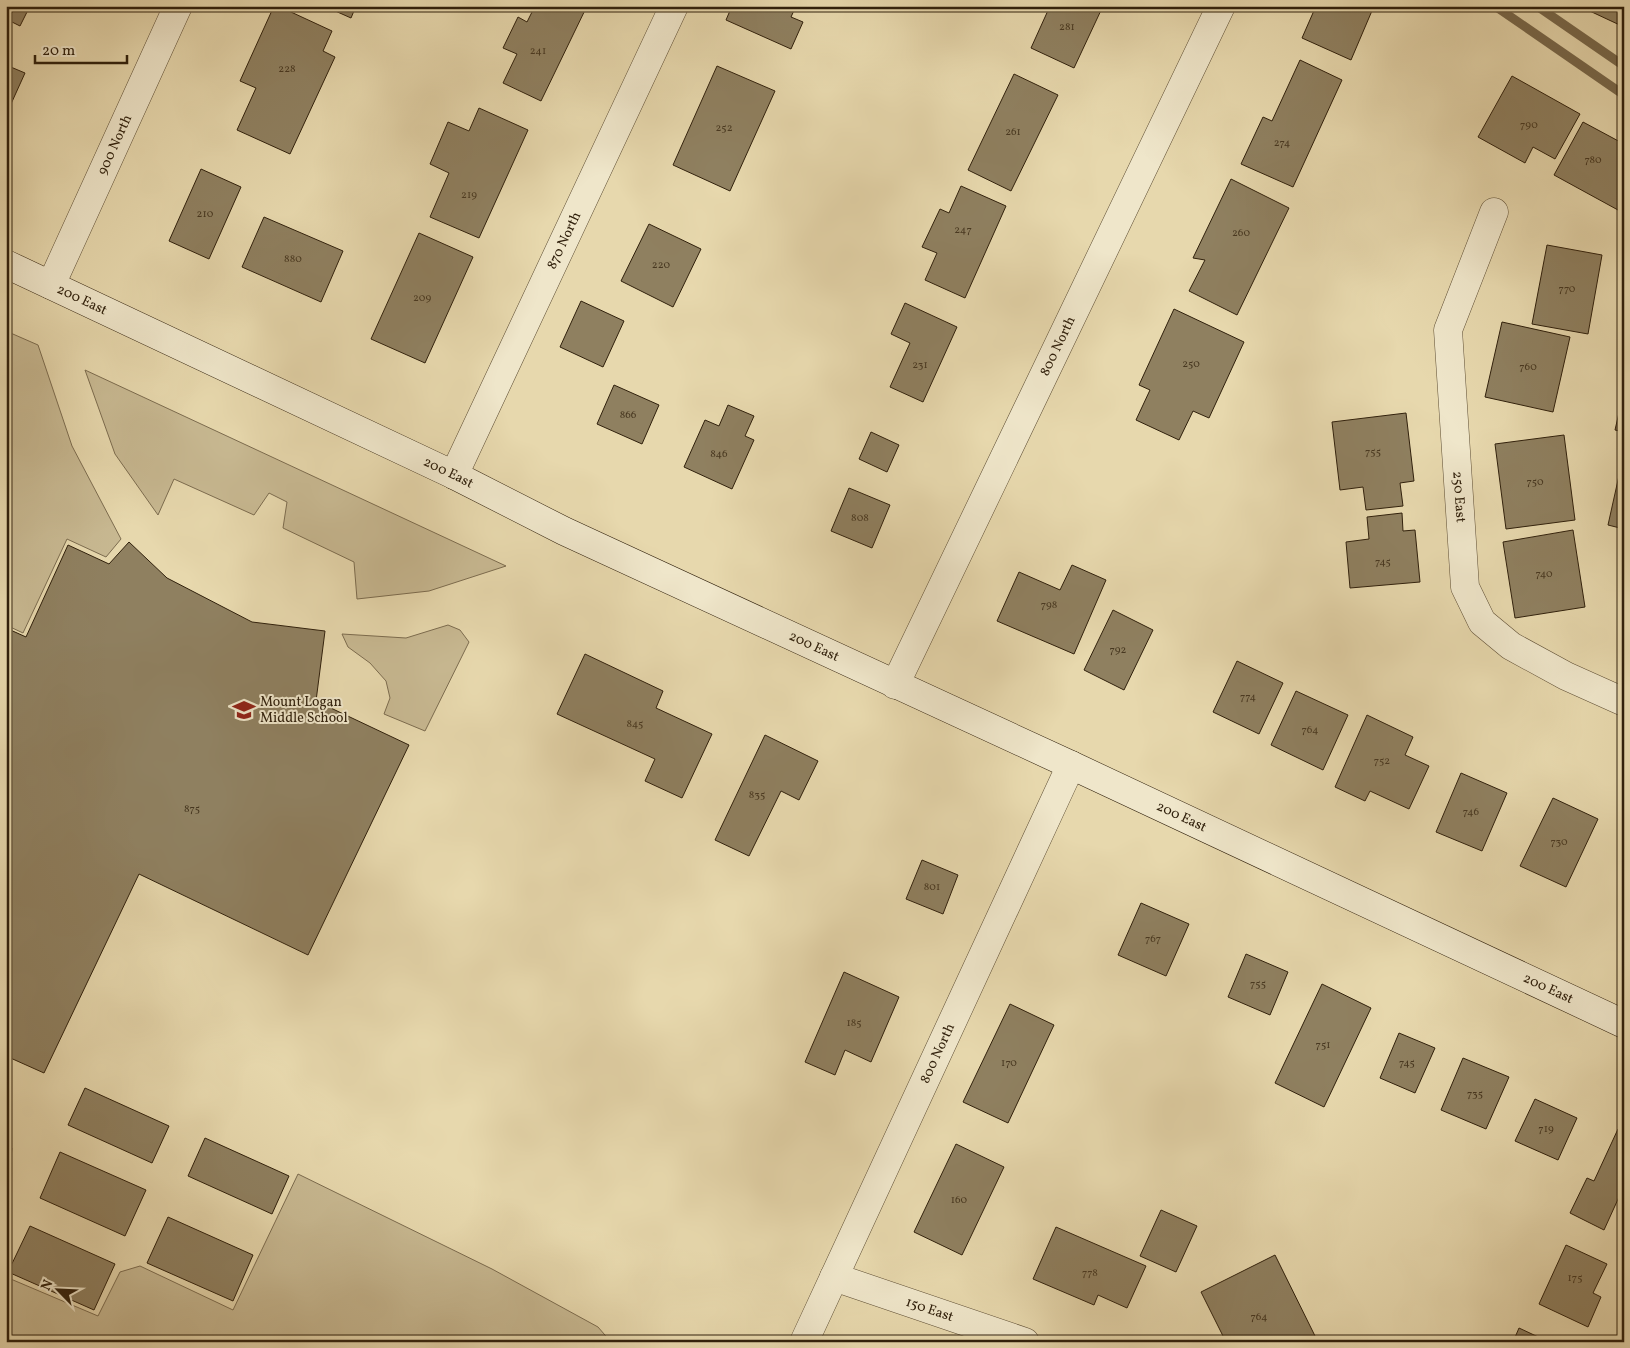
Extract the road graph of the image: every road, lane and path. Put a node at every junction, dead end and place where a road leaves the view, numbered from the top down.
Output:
1 (178, 6) edge
2 (674, 6) edge
3 (1221, 6) edge
4 (1494, 212) dead end
5 (6, 264) edge
6 (51, 285) junction
7 (454, 475) junction
8 (895, 685) junction
9 (1624, 702) edge
10 (1071, 765) junction
11 (1624, 1024) edge
12 (834, 1277) junction
13 (804, 1342) edge
14 (1025, 1342) edge

1 - 6 street, 900 North
2 - 7 street, 870 North
3 - 8 street, 800 North
4 - 9 street, 250 East
5 - 6 street, 200 East
6 - 7 street, 200 East
7 - 8 street, 200 East
8 - 10 street, 200 East
10 - 11 street, 200 East
10 - 12 street, 800 North
12 - 13 street, 800 North
12 - 14 street, 150 East

